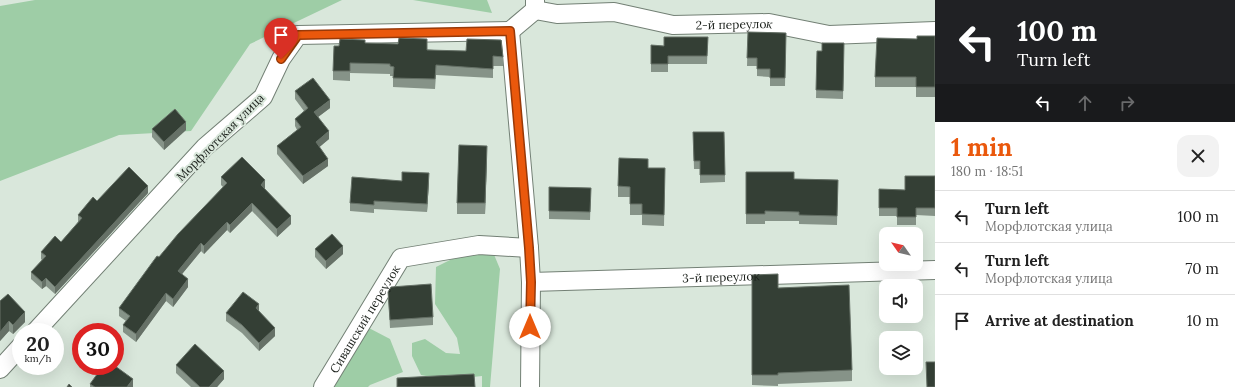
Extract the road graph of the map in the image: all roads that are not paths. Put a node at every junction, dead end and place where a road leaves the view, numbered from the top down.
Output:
1 (535, 5) edge
2 (510, 31) junction
3 (935, 31) edge
4 (529, 248) junction
5 (935, 270) edge
6 (531, 282) junction
7 (43, 323) edge
8 (12, 356) edge
9 (0, 369) edge
10 (323, 387) edge
11 (530, 387) edge

1 - 2 street
1 - 3 street, 2-й переулок
2 - 4 street
2 - 7 street, Морфлотская улица
4 - 6 street
4 - 10 street, Сивашский переулок
5 - 6 street, 3-й переулок
6 - 11 street
8 - 9 street

